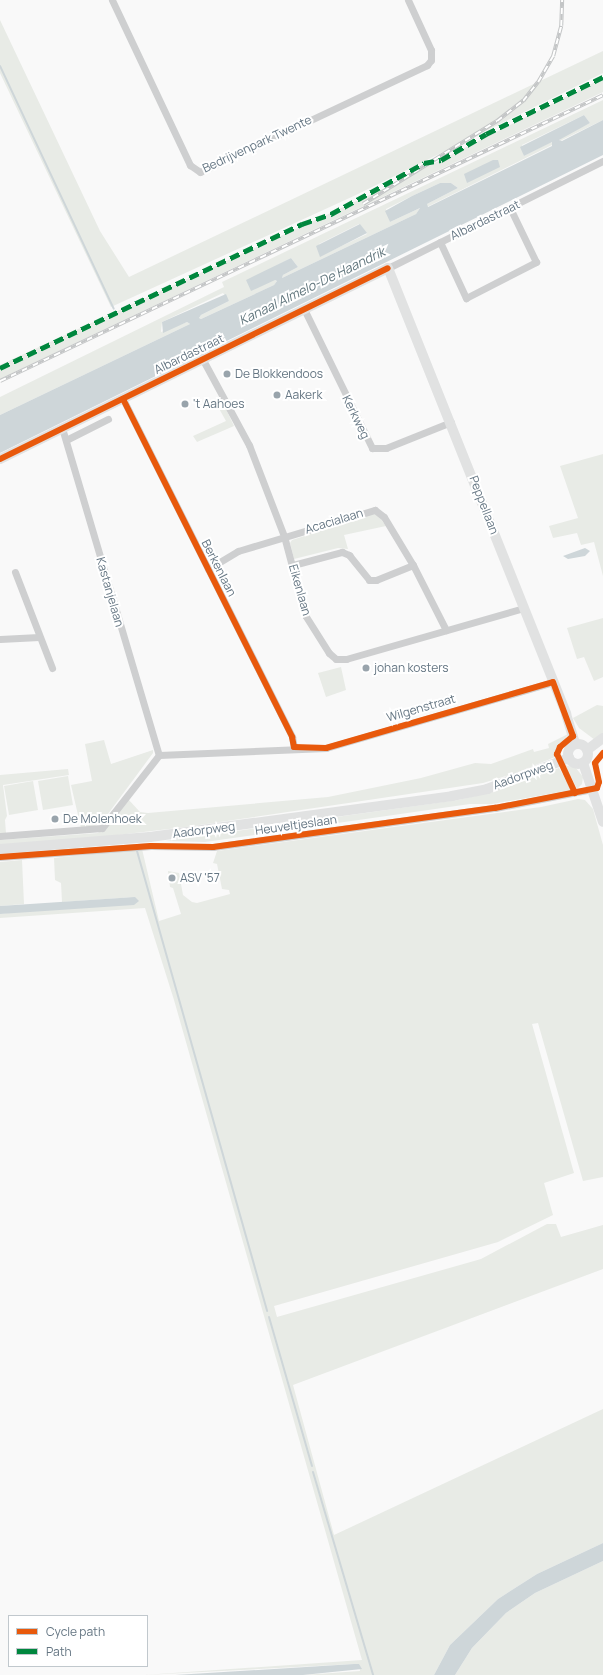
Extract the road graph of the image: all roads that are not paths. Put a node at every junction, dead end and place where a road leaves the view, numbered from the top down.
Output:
1 (112, 0) edge
2 (408, 0) edge
3 (603, 162) edge
4 (510, 208) junction
5 (440, 242) junction
6 (388, 268) junction
7 (304, 310) junction
8 (203, 360) junction
9 (122, 399) junction
10 (108, 419) dead end
11 (451, 422) junction
12 (62, 428) junction
13 (66, 440) junction
14 (0, 459) edge
15 (284, 536) junction
16 (293, 565) junction
17 (413, 565) junction
18 (208, 569) junction
19 (15, 572) dead end
20 (524, 608) junction
21 (446, 630) junction
22 (39, 637) junction
23 (0, 639) edge
24 (52, 668) dead end
25 (553, 682) junction
26 (603, 738) edge
27 (574, 744) junction
28 (294, 747) junction
29 (587, 750) junction
30 (159, 755) junction
31 (569, 758) junction
32 (582, 763) junction
33 (593, 789) junction
34 (603, 822) edge
35 (0, 836) edge
36 (0, 849) edge
37 (0, 857) edge

1 - 2 street, Bedrijvenpark Twente
3 - 4 street, Albardastraat
4 - 5 street, Albardastraat
4 - 5 street
5 - 6 street, Albardastraat
6 - 7 street, Albardastraat
6 - 11 street, Peppellaan
7 - 8 street, Albardastraat
7 - 11 street, Kerkweg
8 - 9 street, Albardastraat
8 - 15 street, Eikenlaan
9 - 12 street, Albardastraat
9 - 18 street, Berkenlaan
10 - 13 street
11 - 20 street, Peppellaan
12 - 13 street, Kastanjelaan
12 - 14 street, Albardastraat
13 - 30 street, Kastanjelaan
15 - 16 street, Eikenlaan
15 - 17 street, Acacialaan
15 - 18 street, Acacialaan
16 - 17 street
16 - 21 street, Eikenlaan
17 - 21 street, Acacialaan
18 - 28 street, Berkenlaan
19 - 22 street
20 - 21 street, Eikenlaan
20 - 25 street, Peppellaan
22 - 23 street
22 - 24 street
25 - 27 street, Peppellaan
25 - 28 street, Wilgenstraat
26 - 29 street
27 - 29 street
27 - 31 street
28 - 30 street, Wilgenstraat
29 - 32 street
30 - 35 street
31 - 32 street
31 - 36 street, Aadorpweg
32 - 33 street
33 - 34 street
33 - 37 street, Heuveltjeslaan

